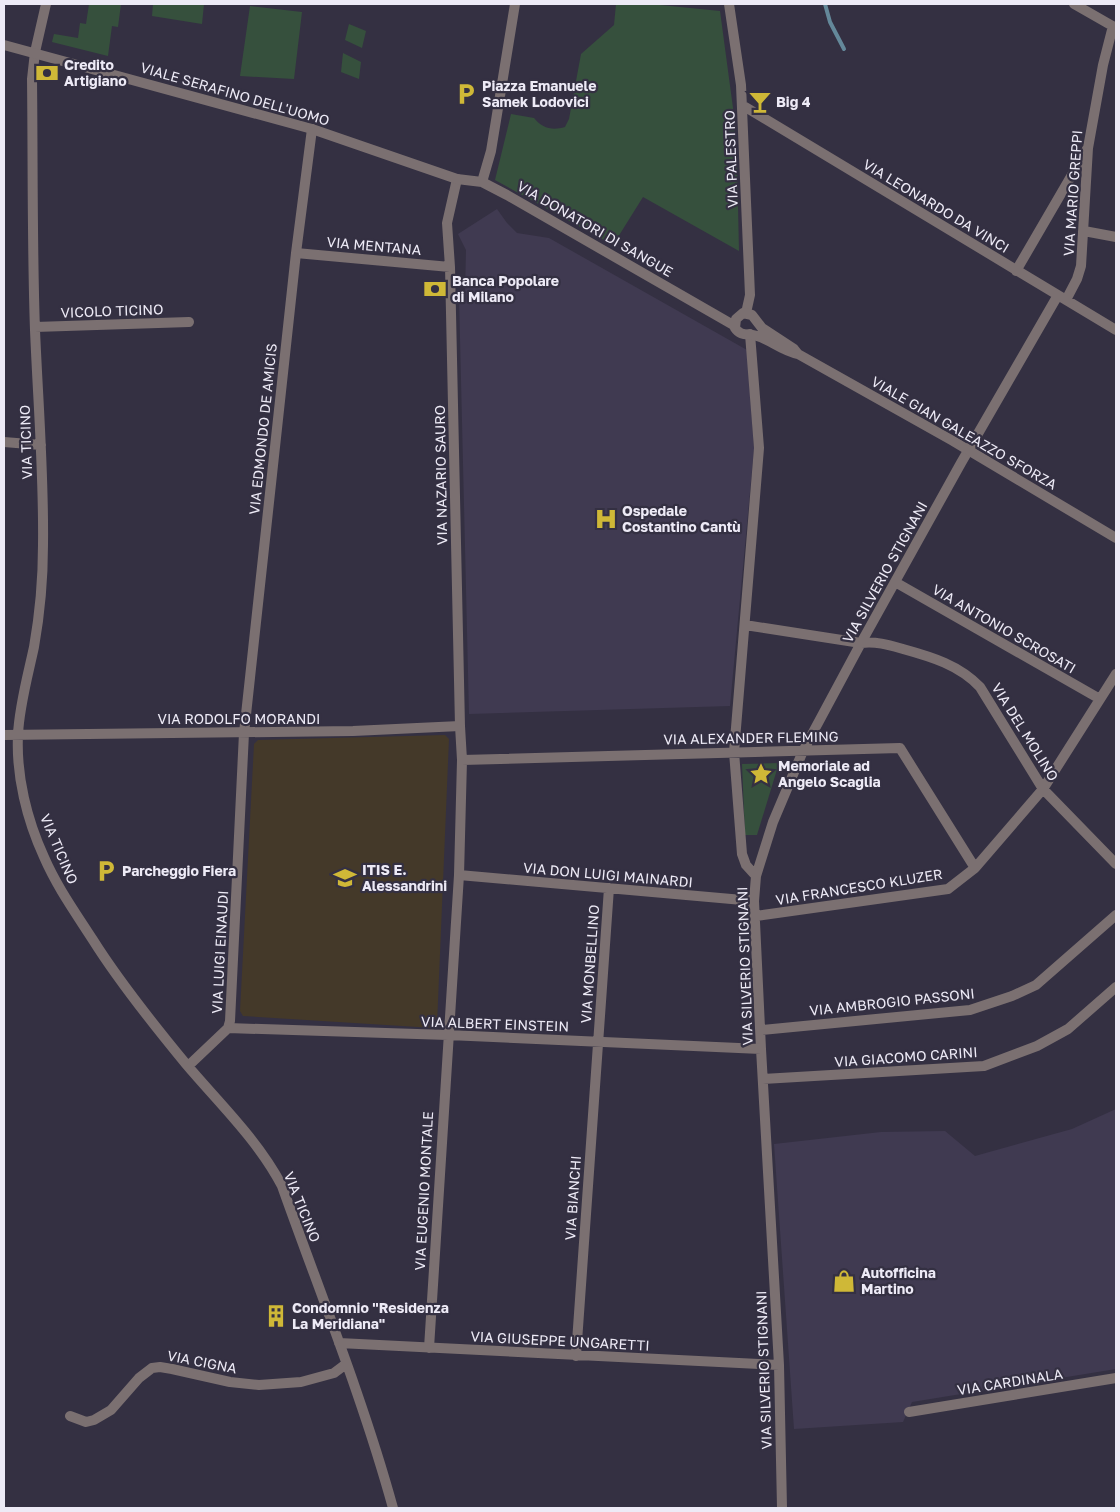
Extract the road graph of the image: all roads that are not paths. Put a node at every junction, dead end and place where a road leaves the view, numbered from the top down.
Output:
1 (46, 4) edge
2 (515, 4) edge
3 (728, 4) edge
4 (1074, 4) edge
5 (1114, 27) edge
6 (4, 45) edge
7 (35, 52) junction
8 (742, 105) junction
9 (312, 129) junction
10 (1088, 148) junction
11 (457, 179) junction
12 (482, 182) junction
13 (1084, 231) junction
14 (1116, 237) edge
15 (296, 253) junction
16 (450, 267) junction
17 (1016, 270) junction
18 (1062, 297) junction
19 (739, 318) junction
20 (189, 322) dead end
21 (757, 322) junction
22 (35, 327) junction
23 (1116, 330) edge
24 (750, 334) junction
25 (798, 354) junction
26 (4, 442) edge
27 (41, 445) junction
28 (969, 450) junction
29 (1116, 538) edge
30 (895, 582) junction
31 (745, 625) junction
32 (861, 642) junction
33 (1116, 674) edge
34 (1100, 699) junction
35 (460, 726) junction
36 (244, 733) junction
37 (18, 734) junction
38 (4, 735) edge
39 (803, 750) junction
40 (734, 752) junction
41 (462, 760) junction
42 (1043, 788) junction
43 (1116, 864) edge
44 (975, 868) junction
45 (459, 875) junction
46 (756, 876) junction
47 (609, 888) junction
48 (754, 901) junction
49 (1116, 915) edge
50 (756, 916) junction
51 (1116, 987) edge
52 (228, 1028) junction
53 (761, 1030) junction
54 (448, 1035) junction
55 (598, 1042) junction
56 (761, 1049) junction
57 (188, 1066) junction
58 (763, 1079) junction
59 (339, 1343) junction
60 (429, 1348) junction
61 (576, 1356) junction
62 (346, 1364) junction
63 (780, 1365) junction
64 (1116, 1378) edge
65 (909, 1412) dead end
66 (70, 1416) dead end
67 (781, 1506) edge
68 (393, 1508) edge

1 - 7 street, VIA TICINO
2 - 12 street
3 - 8 street, VIA PALESTRO
4 - 5 street
5 - 10 street, VIA MARIO GREPPI
6 - 7 street, VIALE SERAFINO DELL'UOMO
7 - 9 street, VIALE SERAFINO DELL'UOMO
7 - 22 street, VIA TICINO
8 - 17 street, VIA LEONARDO DA VINCI
8 - 19 street, VIA PALESTRO
9 - 11 street, VIALE SERAFINO DELL'UOMO
9 - 15 street, VIA EDMONDO DE AMICIS
10 - 13 street, VIA MARIO GREPPI
10 - 17 street
11 - 12 street, VIA DONATORI DI SANGUE
11 - 16 street, VIA NAZARIO SAURO
12 - 19 street, VIA DONATORI DI SANGUE
13 - 14 street
13 - 18 street, VIA MARIO GREPPI
15 - 16 street, VIA MENTANA
15 - 36 street, VIA EDMONDO DE AMICIS
16 - 35 street, VIA NAZARIO SAURO
17 - 18 street, VIA LEONARDO DA VINCI
18 - 23 street, VIA LEONARDO DA VINCI
18 - 28 street, VIA MARIO GREPPI
19 - 21 street, VIALE GIAN GALEAZZO SFORZA
19 - 24 street, VIALE GIAN GALEAZZO SFORZA
20 - 22 street, VICOLO TICINO
21 - 24 street
21 - 25 street, VIALE GIAN GALEAZZO SFORZA
22 - 27 street, VIA TICINO
24 - 25 street, VIALE GIAN GALEAZZO SFORZA
24 - 31 street
25 - 28 street, VIALE GIAN GALEAZZO SFORZA
26 - 27 street
27 - 37 street, VIA TICINO
28 - 29 street, VIALE GIAN GALEAZZO SFORZA
28 - 30 street, VIA SILVERIO STIGNANI
30 - 32 street, VIA SILVERIO STIGNANI
30 - 34 street, VIA ANTONIO SCROSATI
31 - 32 street, VIA DEL MOLINO
31 - 40 street
32 - 39 street, VIA SILVERIO STIGNANI
32 - 42 street, VIA DEL MOLINO
33 - 34 street, VIA FRANCESCO KLUZER
34 - 42 street, VIA FRANCESCO KLUZER
35 - 36 street, VIA RODOLFO MORANDI
35 - 41 street, VIA NAZARIO SAURO
36 - 37 street, VIA RODOLFO MORANDI
36 - 52 street, VIA LUIGI EINAUDI
37 - 38 street, VIA RODOLFO MORANDI
37 - 57 street, VIA TICINO
39 - 40 street, VIA ALEXANDER FLEMING
39 - 44 street, VIA ALEXANDER FLEMING
39 - 46 street, VIA SILVERIO STIGNANI
40 - 41 street, VIA ALEXANDER FLEMING
40 - 46 street
41 - 45 street, VIA NAZARIO SAURO
42 - 43 street, VIA DEL MOLINO
42 - 44 street, VIA FRANCESCO KLUZER
44 - 50 street, VIA FRANCESCO KLUZER
45 - 47 street, VIA DON LUIGI MAINARDI
45 - 54 street, VIA EUGENIO MONTALE
46 - 48 street, VIA SILVERIO STIGNANI
47 - 48 street, VIA DON LUIGI MAINARDI
47 - 55 street, VIA MONBELLINO
48 - 50 street, VIA SILVERIO STIGNANI
49 - 53 street, VIA AMBROGIO PASSONI
50 - 53 street, VIA SILVERIO STIGNANI
51 - 58 street, VIA GIACOMO CARINI
52 - 54 street, VIA ALBERT EINSTEIN
52 - 57 street, VIA LUIGI EINAUDI
53 - 56 street, VIA SILVERIO STIGNANI
54 - 55 street, VIA ALBERT EINSTEIN
54 - 60 street, VIA EUGENIO MONTALE
55 - 56 street, VIA ALBERT EINSTEIN
55 - 61 street, VIA BIANCHI
56 - 58 street, VIA SILVERIO STIGNANI
57 - 59 street, VIA TICINO
58 - 63 street, VIA SILVERIO STIGNANI
59 - 60 street, VIA GIUSEPPE UNGARETTI
59 - 62 street, VIA TICINO
60 - 61 street, VIA GIUSEPPE UNGARETTI
61 - 63 street, VIA GIUSEPPE UNGARETTI
62 - 66 street, VIA CIGNA
62 - 68 street, VIA TICINO
63 - 67 street, VIA SILVERIO STIGNANI
64 - 65 street, VIA CARDINALA

